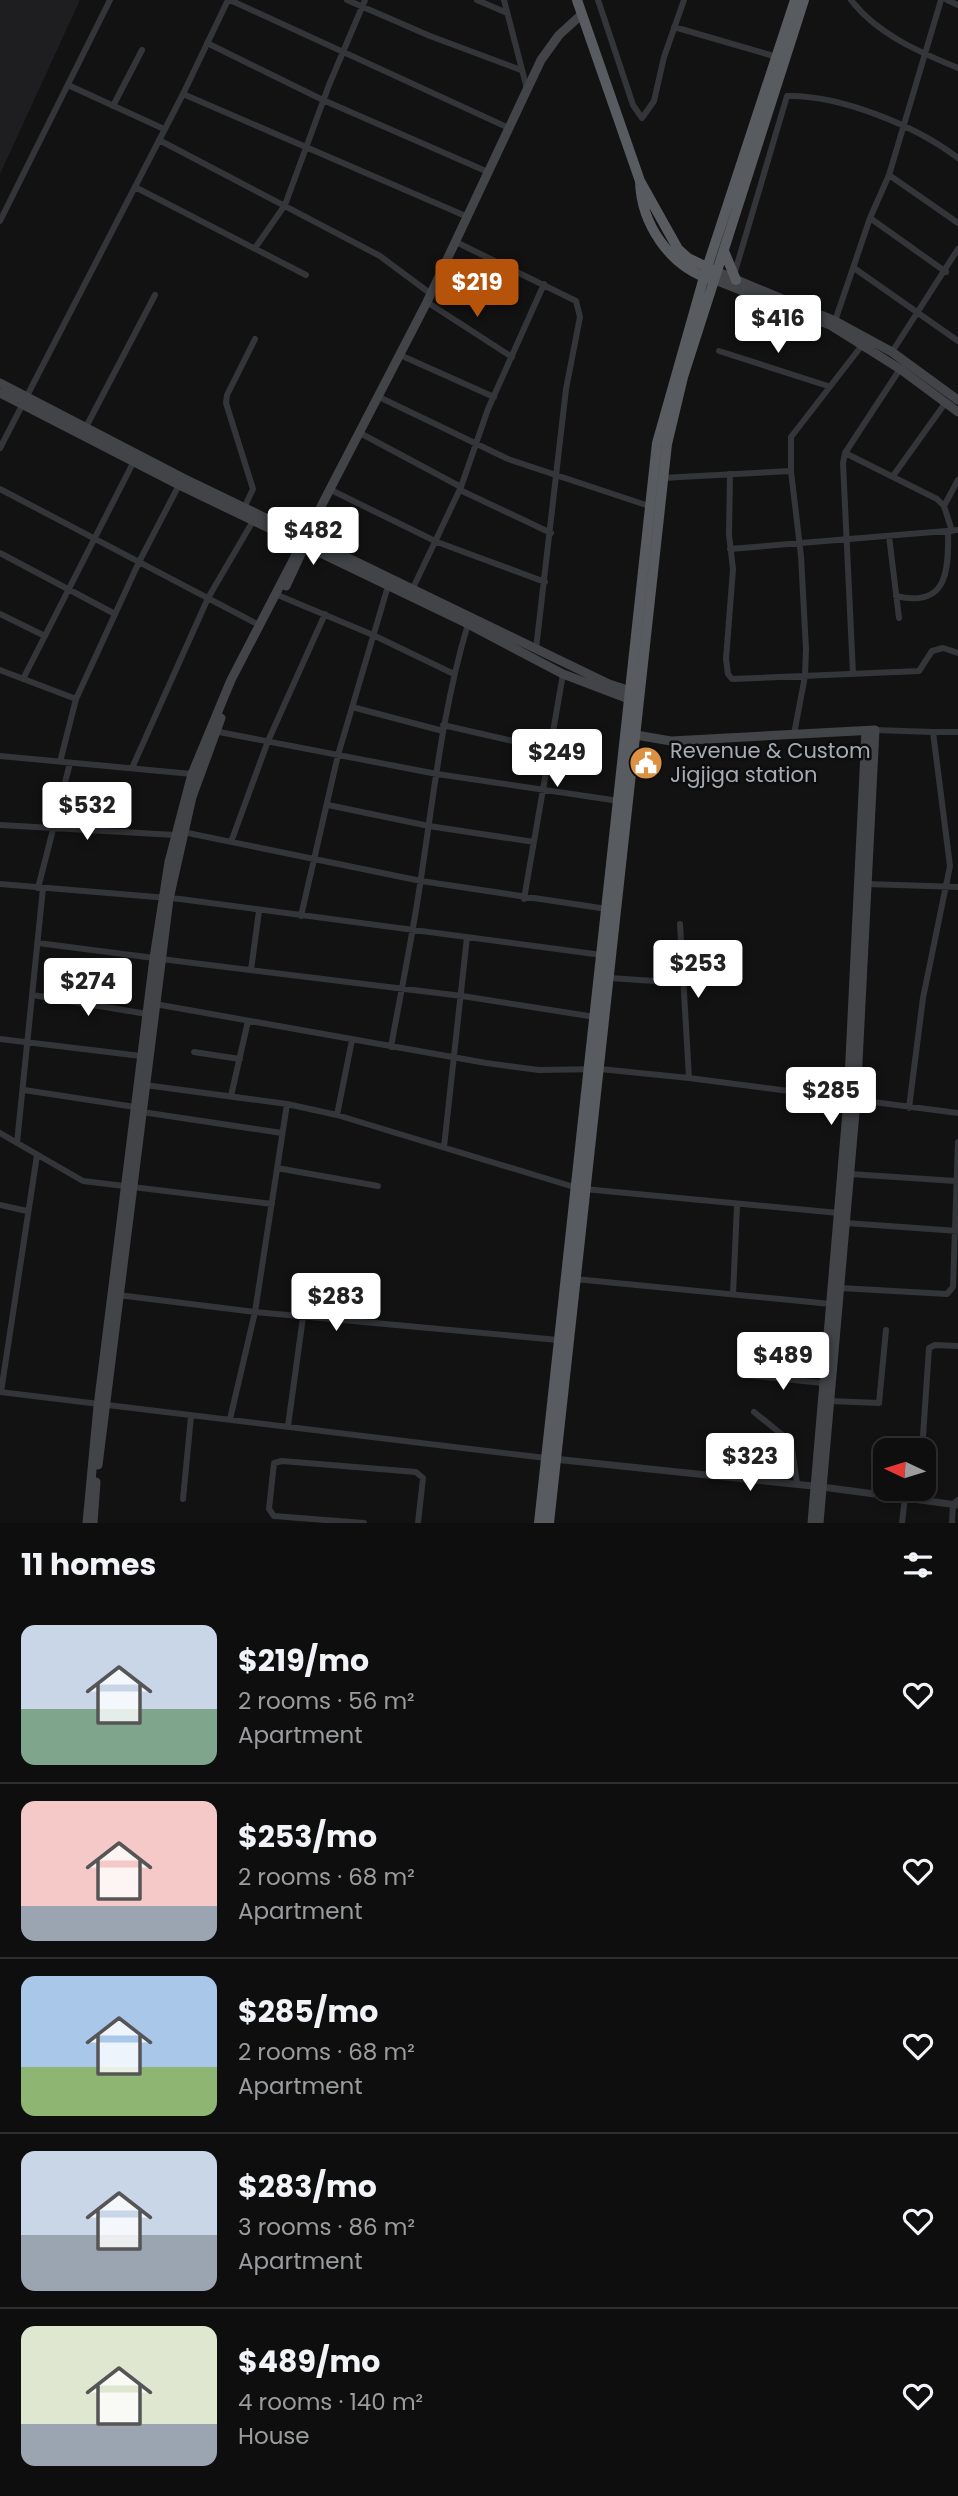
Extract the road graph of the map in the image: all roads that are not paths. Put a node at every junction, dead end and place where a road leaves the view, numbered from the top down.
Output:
1 (110, 0) edge
2 (229, 0) edge
3 (347, 0) edge
4 (477, 0) edge
5 (504, 0) edge
6 (577, 0) edge
7 (598, 0) edge
8 (684, 0) edge
9 (795, 0) edge
10 (804, 0) edge
11 (851, 0) edge
12 (941, 0) edge
13 (947, 0) edge
14 (364, 4) edge
15 (958, 5) edge
16 (507, 13) junction
17 (582, 14) junction
18 (674, 27) junction
19 (207, 43) junction
20 (142, 50) dead end
21 (342, 53) junction
22 (925, 54) junction
23 (777, 57) junction
24 (958, 68) edge
25 (521, 69) junction
26 (68, 85) junction
27 (527, 89) junction
28 (183, 94) junction
29 (773, 94) junction
30 (787, 96) junction
31 (323, 100) junction
32 (113, 106) junction
33 (904, 123) junction
34 (509, 128) junction
35 (164, 129) junction
36 (159, 140) junction
37 (306, 150) junction
38 (958, 158) edge
39 (488, 172) junction
40 (889, 175) junction
41 (135, 187) junction
42 (285, 205) junction
43 (468, 217) junction
44 (870, 218) junction
45 (0, 221) edge
46 (958, 223) edge
47 (456, 242) junction
48 (256, 248) junction
49 (958, 249) edge
50 (724, 250) junction
51 (855, 268) junction
52 (946, 272) junction
53 (711, 274) junction
54 (306, 275) dead end
55 (735, 278) junction
56 (544, 284) junction
57 (155, 295) dead end
58 (429, 298) junction
59 (919, 313) junction
60 (835, 321) junction
61 (957, 338) edge
62 (255, 339) dead end
63 (863, 344) junction
64 (719, 351) dead end
65 (892, 352) junction
66 (400, 355) junction
67 (512, 358) junction
68 (900, 369) junction
69 (0, 383) edge
70 (828, 386) junction
71 (0, 393) edge
72 (379, 397) junction
73 (494, 397) junction
74 (26, 400) junction
75 (958, 400) edge
76 (946, 402) junction
77 (958, 412) edge
78 (86, 427) junction
79 (360, 433) junction
80 (476, 444) junction
81 (0, 448) edge
82 (845, 453) junction
83 (136, 458) junction
84 (791, 471) junction
85 (730, 474) junction
86 (893, 476) junction
87 (558, 477) junction
88 (662, 478) junction
89 (958, 480) edge
90 (179, 485) junction
91 (0, 489) edge
92 (460, 489) junction
93 (331, 490) junction
94 (649, 506) junction
95 (944, 506) junction
96 (244, 508) junction
97 (253, 520) junction
98 (953, 531) edge
99 (551, 533) junction
100 (889, 536) junction
101 (94, 537) junction
102 (849, 538) junction
103 (305, 542) junction
104 (437, 542) junction
105 (799, 542) junction
106 (730, 549) junction
107 (0, 554) edge
108 (139, 562) junction
109 (545, 582) junction
110 (388, 586) junction
111 (413, 588) junction
112 (68, 590) junction
113 (280, 596) junction
114 (896, 596) junction
115 (208, 598) junction
116 (0, 614) edge
117 (115, 614) junction
118 (325, 614) junction
119 (899, 618) dead end
120 (468, 624) junction
121 (259, 625) junction
122 (373, 635) junction
123 (44, 636) junction
124 (536, 649) junction
125 (958, 653) edge
126 (0, 670) edge
127 (454, 674) junction
128 (563, 674) junction
129 (853, 674) junction
130 (805, 676) junction
131 (23, 679) junction
132 (635, 697) junction
133 (76, 699) junction
134 (352, 707) junction
135 (443, 729) junction
136 (212, 731) junction
137 (871, 731) junction
138 (933, 732) junction
139 (958, 732) edge
140 (632, 734) junction
141 (794, 734) junction
142 (268, 741) junction
143 (548, 749) junction
144 (338, 755) junction
145 (0, 756) edge
146 (61, 762) junction
147 (70, 763) junction
148 (132, 768) junction
149 (192, 774) junction
150 (437, 774) junction
151 (542, 792) junction
152 (619, 801) junction
153 (328, 805) junction
154 (0, 825) edge
155 (51, 826) junction
156 (429, 826) junction
157 (179, 834) junction
158 (231, 842) junction
159 (534, 842) junction
160 (316, 861) junction
161 (421, 881) junction
162 (0, 884) edge
163 (867, 884) junction
164 (958, 887) edge
165 (40, 888) junction
166 (946, 888) junction
167 (166, 898) junction
168 (524, 899) junction
169 (607, 909) junction
170 (259, 911) junction
171 (301, 916) junction
172 (680, 924) dead end
173 (411, 930) junction
174 (467, 937) junction
175 (38, 943) junction
176 (602, 955) junction
177 (157, 959) junction
178 (251, 970) junction
179 (610, 978) junction
180 (684, 983) junction
181 (401, 988) junction
182 (33, 995) junction
183 (462, 996) junction
184 (155, 1004) junction
185 (147, 1014) junction
186 (595, 1017) junction
187 (248, 1021) junction
188 (0, 1039) edge
189 (352, 1040) junction
190 (29, 1042) junction
191 (391, 1047) junction
192 (194, 1052) dead end
193 (141, 1056) junction
194 (456, 1058) junction
195 (240, 1059) junction
196 (595, 1069) junction
197 (690, 1078) junction
198 (145, 1085) junction
199 (23, 1090) junction
200 (231, 1096) junction
201 (852, 1100) junction
202 (286, 1104) junction
203 (909, 1108) junction
204 (138, 1109) junction
205 (958, 1113) edge
206 (337, 1115) junction
207 (0, 1133) edge
208 (282, 1133) junction
209 (958, 1142) edge
210 (17, 1143) junction
211 (444, 1147) junction
212 (37, 1155) junction
213 (277, 1168) junction
214 (850, 1174) junction
215 (956, 1181) junction
216 (378, 1186) dead end
217 (129, 1188) junction
218 (579, 1188) junction
219 (272, 1204) junction
220 (0, 1205) edge
221 (737, 1206) junction
222 (27, 1211) junction
223 (839, 1213) junction
224 (846, 1223) junction
225 (956, 1231) edge
226 (575, 1279) junction
227 (840, 1288) junction
228 (733, 1294) junction
229 (118, 1295) junction
230 (831, 1304) junction
231 (256, 1312) junction
232 (303, 1317) junction
233 (886, 1330) dead end
234 (558, 1340) junction
235 (958, 1346) edge
236 (746, 1375) dead end
237 (823, 1382) junction
238 (0, 1392) edge
239 (830, 1401) junction
240 (101, 1406) junction
241 (754, 1412) dead end
242 (191, 1416) junction
243 (230, 1419) junction
244 (288, 1426) junction
245 (923, 1438) edge
246 (551, 1459) junction
247 (797, 1484) junction
248 (818, 1486) junction
249 (873, 1493) edge
250 (183, 1499) dead end
251 (936, 1501) edge
252 (904, 1502) edge
253 (956, 1503) edge
254 (87, 1523) edge
255 (93, 1523) edge
256 (364, 1523) edge
257 (418, 1523) edge
258 (539, 1523) edge
259 (550, 1523) edge
260 (812, 1523) edge
261 (819, 1523) edge
262 (902, 1523) edge
263 (952, 1523) edge

1 - 26 street
2 - 19 street
2 - 21 street
3 - 14 street
4 - 16 street
5 - 16 street
6 - 17 highway
7 - 18 street
8 - 18 street
9 - 23 highway
10 - 29 highway
11 - 22 street
12 - 22 street
13 - 15 street
14 - 21 street
14 - 25 street
16 - 25 street
17 - 27 main road
17 - 53 highway
18 - 23 street
19 - 28 street
19 - 31 street
20 - 32 street
21 - 31 street
21 - 34 street
22 - 24 street
22 - 33 street
23 - 53 highway
25 - 27 street
26 - 32 street
26 - 45 street
27 - 34 main road
28 - 35 street
28 - 37 street
29 - 30 street
29 - 50 highway
30 - 33 street
30 - 55 street
31 - 37 street
31 - 39 street
32 - 35 street
33 - 38 street
33 - 40 street
34 - 39 main road
35 - 36 street
36 - 41 street
36 - 42 street
37 - 42 street
37 - 43 street
39 - 43 main road
40 - 44 street
40 - 46 street
41 - 48 street
41 - 74 street
42 - 48 street
42 - 58 street
43 - 47 main road
44 - 51 street
44 - 52 street
47 - 56 street
47 - 58 main road
48 - 54 street
49 - 52 street
50 - 53 highway
50 - 55 highway
51 - 59 street
51 - 60 street
52 - 59 street
53 - 55 main road
53 - 63 main road
53 - 88 highway
53 - 94 highway
55 - 60 main road
56 - 67 street
56 - 87 street
57 - 78 street
58 - 66 main road
58 - 67 street
59 - 61 street
59 - 65 street
60 - 65 main road
62 - 96 street
63 - 68 main road
63 - 70 street
64 - 70 street
65 - 75 main road
66 - 72 main road
66 - 73 street
67 - 73 street
68 - 76 main road
68 - 82 street
69 - 74 main road
70 - 84 street
71 - 74 main road
72 - 79 main road
72 - 80 street
73 - 80 street
74 - 78 main road
74 - 81 street
74 - 83 main road
76 - 77 main road
76 - 86 street
78 - 83 main road
79 - 92 street
79 - 93 main road
80 - 87 street
80 - 92 street
82 - 86 street
82 - 102 street
83 - 90 main road
83 - 96 main road
83 - 101 street
84 - 85 street
84 - 105 street
85 - 88 street
85 - 106 street
86 - 95 street
87 - 94 street
87 - 99 street
88 - 132 highway
89 - 95 street
90 - 97 main road
90 - 108 street
91 - 101 street
92 - 99 street
92 - 104 street
93 - 103 main road
93 - 104 street
94 - 132 highway
95 - 98 street
96 - 103 main road
97 - 103 main road
97 - 115 street
98 - 100 street
98 - 114 street
99 - 109 street
100 - 102 street
100 - 114 street
101 - 108 street
101 - 112 street
102 - 105 street
102 - 129 street
103 - 110 main road
103 - 111 main road
103 - 113 main road
103 - 121 main road
104 - 109 street
104 - 111 street
105 - 106 street
105 - 130 street
106 - 130 street
107 - 112 street
108 - 115 street
108 - 117 street
109 - 124 street
110 - 120 main road
110 - 122 street
111 - 124 main road
112 - 117 street
112 - 123 street
113 - 118 street
113 - 136 main road
114 - 119 street
115 - 121 street
115 - 148 street
116 - 123 street
117 - 133 street
118 - 122 street
118 - 142 street
120 - 127 street
120 - 128 main road
121 - 136 main road
122 - 127 street
122 - 134 street
123 - 131 street
124 - 132 main road
125 - 129 street
126 - 131 street
127 - 135 street
128 - 132 main road
128 - 143 street
129 - 130 street
130 - 141 street
131 - 133 street
132 - 140 highway
133 - 146 street
134 - 135 street
134 - 144 street
135 - 143 street
135 - 150 street
136 - 142 street
136 - 149 main road
136 - 157 main road
137 - 138 street
137 - 141 main road
137 - 163 main road
137 - 201 main road
138 - 139 street
138 - 166 street
140 - 141 main road
140 - 152 highway
140 - 179 highway
142 - 144 street
142 - 158 street
143 - 151 street
144 - 150 street
144 - 153 street
145 - 146 street
146 - 147 street
147 - 148 street
147 - 155 street
148 - 149 street
149 - 157 main road
150 - 151 street
150 - 156 street
151 - 152 street
151 - 159 street
152 - 169 highway
153 - 156 street
153 - 160 street
154 - 155 street
155 - 157 street
155 - 165 street
156 - 159 street
156 - 161 street
157 - 158 street
157 - 167 main road
158 - 160 street
159 - 168 street
160 - 161 street
160 - 171 street
161 - 168 street
161 - 173 street
162 - 165 street
163 - 166 street
163 - 201 main road
164 - 166 street
165 - 167 street
165 - 175 street
166 - 203 street
167 - 170 street
167 - 177 main road
168 - 169 street
169 - 176 highway
170 - 171 street
170 - 178 street
171 - 173 street
172 - 180 street
173 - 174 street
173 - 181 street
174 - 176 street
174 - 183 street
175 - 177 street
175 - 182 street
176 - 186 highway
177 - 178 street
177 - 184 main road
177 - 185 main road
178 - 181 street
179 - 180 street
179 - 196 highway
180 - 197 street
181 - 183 street
181 - 191 street
182 - 185 street
182 - 190 street
183 - 186 street
183 - 194 street
184 - 187 street
184 - 198 main road
185 - 193 main road
186 - 196 highway
187 - 189 street
187 - 195 street
188 - 190 street
189 - 191 street
189 - 206 street
190 - 193 street
190 - 199 street
191 - 194 street
192 - 195 street
193 - 204 main road
194 - 196 street
194 - 211 street
195 - 200 street
196 - 197 street
196 - 218 highway
197 - 201 street
198 - 200 street
198 - 204 main road
199 - 204 street
199 - 210 street
200 - 202 street
201 - 203 street
201 - 214 main road
201 - 223 main road
202 - 206 street
202 - 208 street
203 - 205 street
204 - 208 street
204 - 217 main road
206 - 211 street
207 - 210 street
208 - 213 street
209 - 215 street
210 - 212 street
211 - 218 street
212 - 217 street
212 - 222 street
213 - 216 street
213 - 219 street
214 - 215 street
214 - 224 main road
215 - 225 street
217 - 219 street
217 - 229 main road
217 - 240 main road
218 - 221 street
218 - 226 highway
218 - 234 highway
219 - 231 street
220 - 222 street
221 - 223 street
221 - 228 street
222 - 238 street
223 - 230 main road
224 - 225 street
224 - 227 main road
225 - 227 street
226 - 228 street
226 - 246 highway
227 - 239 main road
228 - 230 street
229 - 231 street
229 - 240 main road
230 - 237 main road
231 - 232 street
231 - 243 street
232 - 234 street
232 - 244 street
233 - 239 street
234 - 246 highway
235 - 245 street
236 - 237 street
237 - 248 main road
238 - 240 street
239 - 248 main road
240 - 242 street
240 - 254 main road
240 - 255 main road
241 - 247 street
242 - 243 street
242 - 250 street
243 - 244 street
244 - 246 street
246 - 247 street
246 - 258 highway
246 - 259 highway
247 - 248 street
248 - 249 street
248 - 260 main road
248 - 261 main road
251 - 253 street
252 - 262 street
253 - 263 street
256 - 257 street

